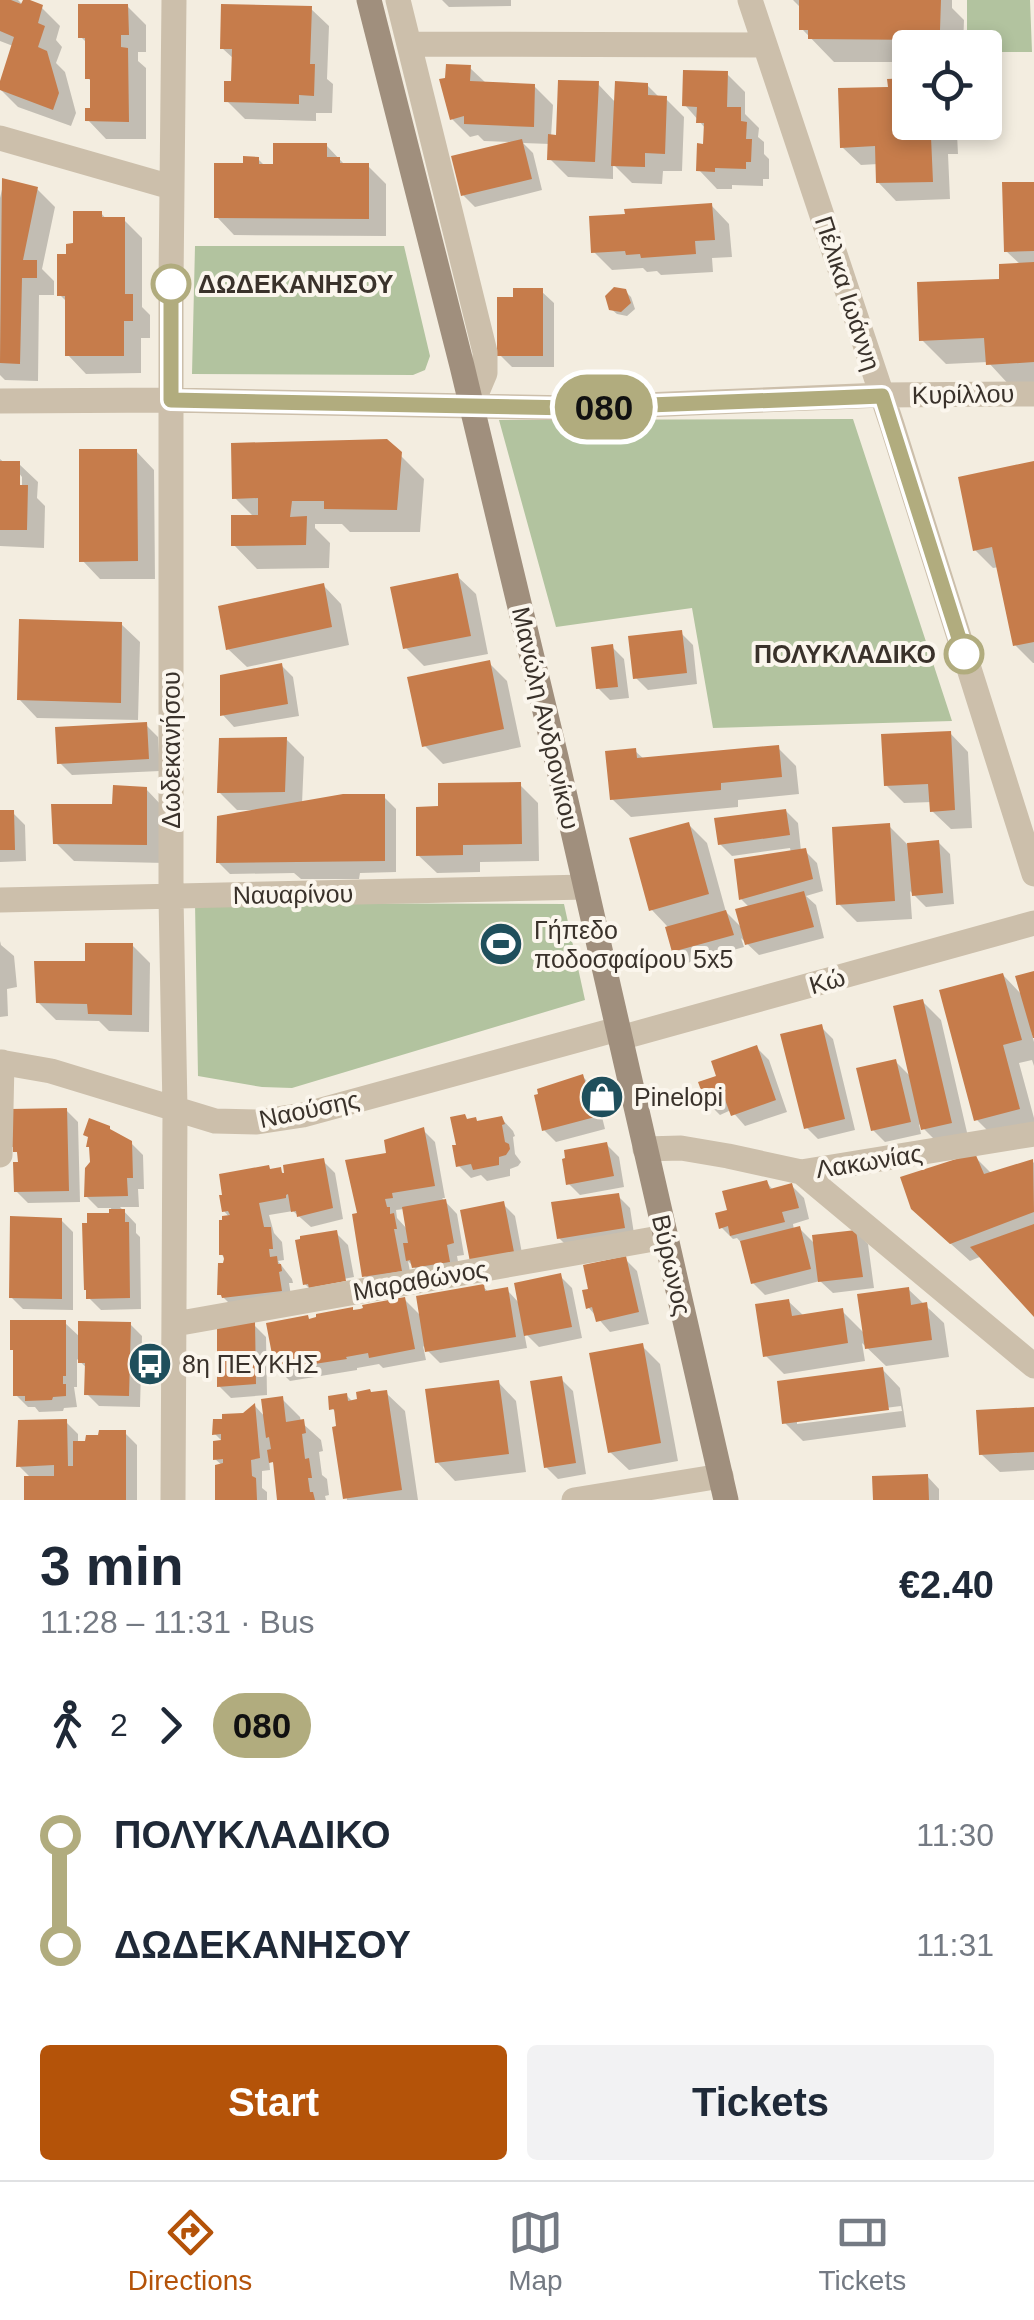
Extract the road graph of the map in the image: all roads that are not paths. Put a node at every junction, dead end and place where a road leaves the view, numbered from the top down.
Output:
1 (174, 0) edge
2 (370, 0) edge
3 (398, 0) edge
4 (750, 0) edge
5 (409, 44) junction
6 (765, 45) junction
7 (0, 138) edge
8 (171, 187) junction
9 (1034, 394) edge
10 (882, 396) junction
11 (171, 400) junction
12 (0, 401) edge
13 (472, 406) junction
14 (1034, 874) edge
15 (586, 887) junction
16 (171, 896) junction
17 (0, 900) edge
18 (1034, 923) edge
19 (619, 1034) junction
20 (1, 1062) edge
21 (175, 1108) junction
22 (1034, 1134) edge
23 (645, 1149) junction
24 (0, 1155) edge
25 (801, 1172) junction
26 (665, 1237) junction
27 (175, 1324) junction
28 (1034, 1366) edge
29 (723, 1488) edge
30 (173, 1500) edge
31 (574, 1500) edge

1 - 8 street, Δωδεκανήσου
2 - 13 street, Μανώλη Ανδρονίκου
3 - 5 street, Μανώλη Ανδρονίκου
4 - 6 street, Πέλικα Ιωάννη
5 - 6 street
5 - 13 street, Μανώλη Ανδρονίκου
6 - 10 street, Πέλικα Ιωάννη
7 - 8 street
8 - 11 street, Δωδεκανήσου
9 - 10 street, Κυρίλλου
10 - 13 street, Κυρίλλου
10 - 14 street, Πέλικα Ιωάννη
11 - 12 street, Κυρίλλου
11 - 13 street, Κυρίλλου
11 - 16 street, Δωδεκανήσου
13 - 15 street, Μανώλη Ανδρονίκου
15 - 16 street, Ναυαρίνου
15 - 19 street, Μανώλη Ανδρονίκου
16 - 17 street, Ναυαρίνου
16 - 21 street, Δωδεκανήσου
18 - 19 street, Κώ
19 - 21 street, Ναούσης
19 - 23 street, Βύρωνος
20 - 21 street, Ναούσης
20 - 24 street
21 - 27 street, Δωδεκανήσου
22 - 25 street, Λακωνίας
23 - 25 street, Λακωνίας
23 - 26 street, Βύρωνος
25 - 28 street
26 - 27 street, Μαραθώνος
26 - 29 street, Βύρωνος
27 - 30 street, Δωδεκανήσου
29 - 31 street

